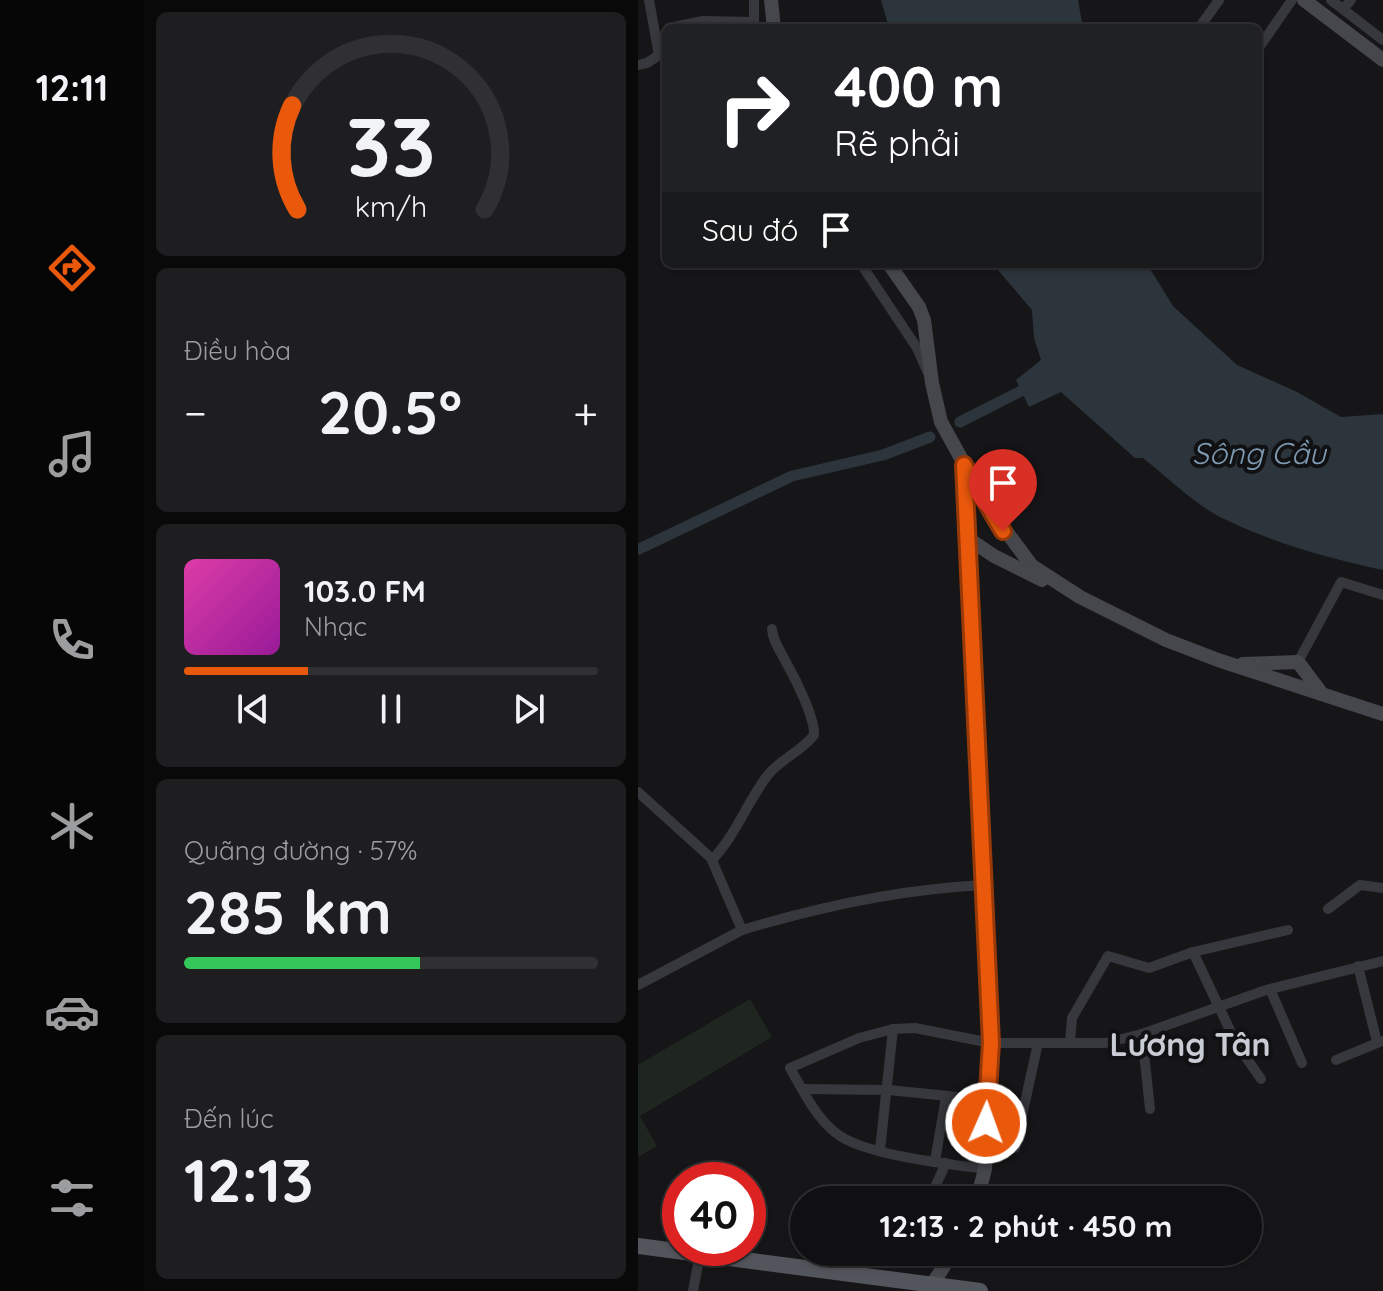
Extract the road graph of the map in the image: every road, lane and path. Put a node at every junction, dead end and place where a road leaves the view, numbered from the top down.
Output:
1 (649, 0) edge
2 (754, 0) edge
3 (771, 0) edge
4 (1219, 0) edge
5 (1292, 0) edge
6 (1304, 0) edge
7 (1331, 0) edge
8 (1351, 0) edge
9 (1343, 9) junction
10 (688, 24) edge
11 (741, 24) edge
12 (754, 24) edge
13 (774, 24) edge
14 (1202, 24) edge
15 (662, 29) edge
16 (653, 31) junction
17 (1383, 40) edge
18 (1262, 43) edge
19 (1383, 60) edge
20 (638, 65) edge
21 (864, 268) edge
22 (892, 268) edge
23 (932, 383) junction
24 (964, 465) junction
25 (966, 537) junction
26 (1383, 595) edge
27 (1080, 597) junction
28 (772, 629) dead end
29 (1298, 662) junction
30 (1235, 665) junction
31 (1322, 695) junction
32 (1383, 714) edge
33 (638, 792) edge
34 (712, 860) junction
35 (984, 885) junction
36 (1383, 888) edge
37 (1328, 909) dead end
38 (742, 930) junction
39 (1288, 930) dead end
40 (1193, 952) junction
41 (1383, 961) edge
42 (1358, 966) junction
43 (638, 985) edge
44 (1270, 989) junction
45 (1219, 1006) junction
46 (893, 1029) junction
47 (1142, 1034) junction
48 (1380, 1041) edge
49 (991, 1043) junction
50 (1038, 1043) junction
51 (1070, 1043) junction
52 (1336, 1060) dead end
53 (1302, 1063) dead end
54 (1261, 1079) dead end
55 (802, 1089) junction
56 (889, 1090) junction
57 (946, 1097) junction
58 (987, 1100) junction
59 (1150, 1109) dead end
60 (1015, 1148) dead end
61 (880, 1150) junction
62 (940, 1162) junction
63 (985, 1169) junction
64 (933, 1186) edge
65 (983, 1186) edge
66 (638, 1246) edge
67 (662, 1249) edge
68 (766, 1264) edge
69 (698, 1266) edge
70 (944, 1266) edge
71 (930, 1288) edge
72 (693, 1291) edge
73 (980, 1291) edge

1 - 16 street
2 - 12 street
3 - 13 main road
4 - 14 street
5 - 18 street
6 - 19 main road
7 - 9 street
8 - 9 street
9 - 17 street
10 - 11 street
15 - 16 street
16 - 20 street
21 - 23 street
22 - 23 main road
23 - 24 main road
24 - 25 main road
24 - 27 main road
25 - 27 main road
25 - 35 main road
26 - 29 street
27 - 30 main road
28 - 34 street
29 - 30 main road
29 - 31 main road
30 - 31 main road
31 - 32 main road
33 - 34 street
34 - 38 street
35 - 38 street
35 - 49 main road
36 - 37 street
38 - 43 street
39 - 40 street
40 - 45 street
40 - 51 street
41 - 42 street
42 - 44 street
42 - 48 street
44 - 45 street
44 - 53 street
45 - 47 street
45 - 54 street
46 - 49 street
46 - 55 street
46 - 56 street
47 - 51 street
47 - 59 street
48 - 52 street
49 - 50 street
49 - 58 main road
50 - 51 street
50 - 60 street
55 - 56 street
55 - 61 street
56 - 57 street
56 - 61 street
57 - 58 street
57 - 62 street
58 - 63 main road
61 - 62 street
62 - 63 street
62 - 64 street
63 - 65 main road
66 - 67 main road
68 - 71 main road
69 - 72 street
70 - 71 main road
71 - 73 main road

